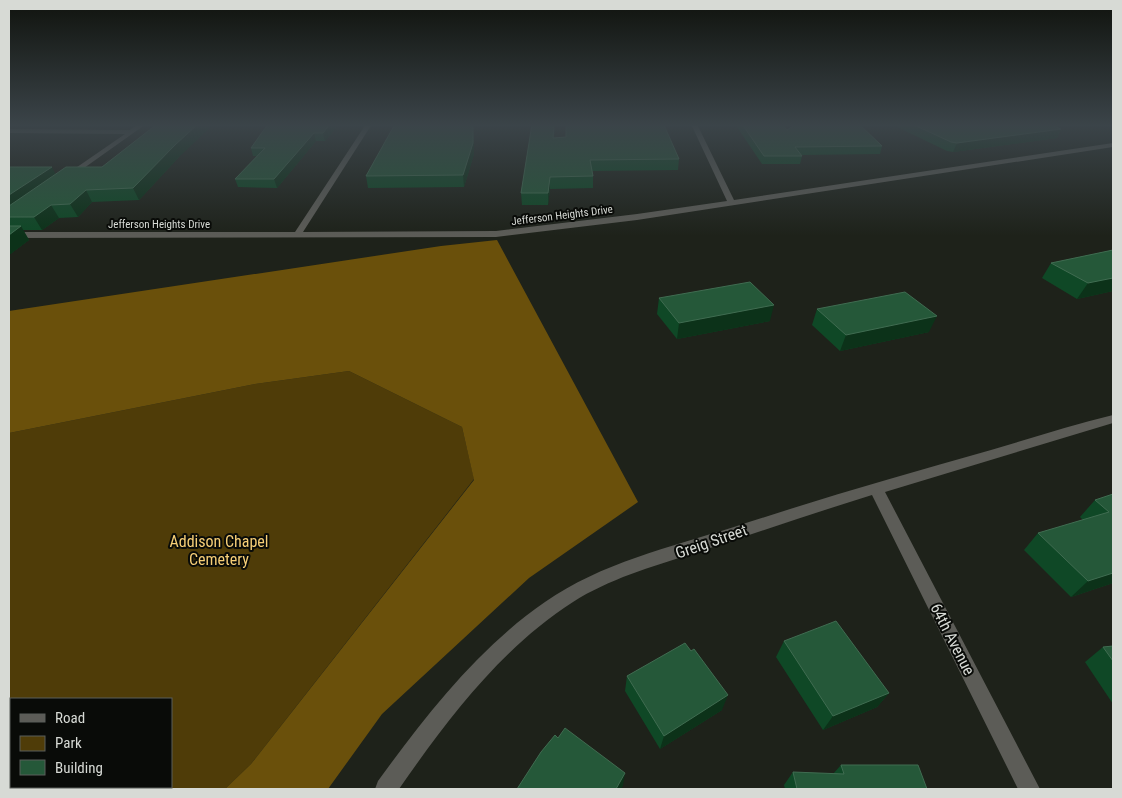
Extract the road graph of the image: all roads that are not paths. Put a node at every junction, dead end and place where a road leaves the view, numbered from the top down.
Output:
1 (91, 161) edge
2 (345, 161) edge
3 (712, 161) edge
4 (1009, 161) edge
5 (60, 183) edge
6 (731, 202) junction
7 (9, 235) edge
8 (297, 235) junction
9 (1113, 419) edge
10 (876, 489) junction
11 (386, 789) edge
12 (1029, 789) edge

1 - 5 street
2 - 8 street
3 - 6 street
4 - 6 street, Jefferson Heights Drive
6 - 8 street, Jefferson Heights Drive
7 - 8 street, Jefferson Heights Drive
9 - 10 street, Greig Street
10 - 11 street, Greig Street
10 - 12 street, 64th Avenue

